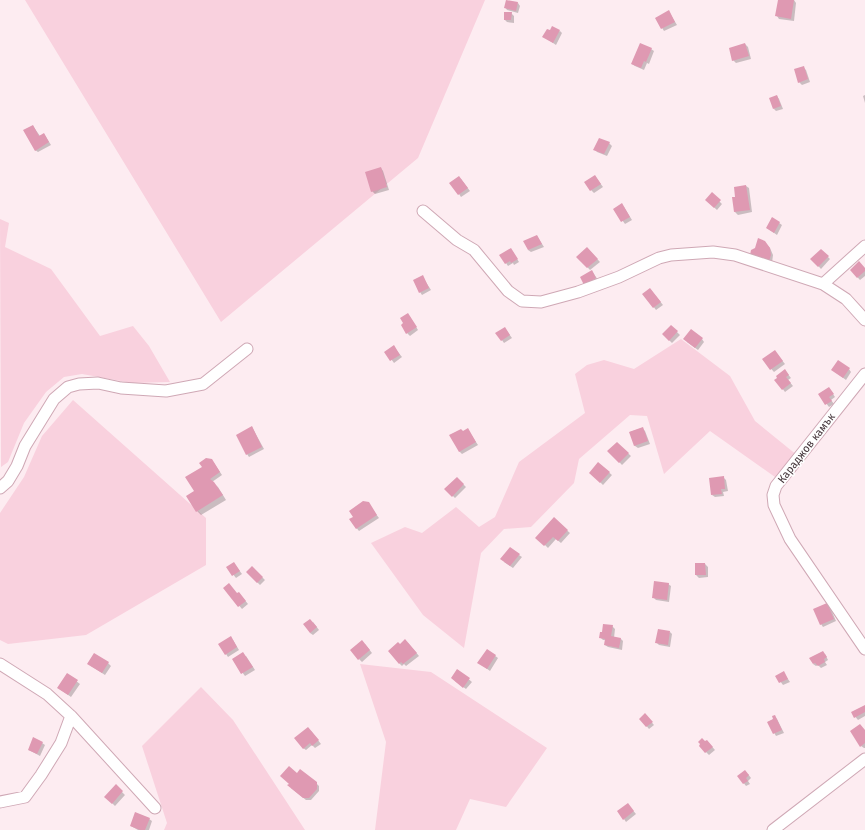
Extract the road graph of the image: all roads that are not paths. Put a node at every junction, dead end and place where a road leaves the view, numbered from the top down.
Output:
1 (423, 211) dead end
2 (865, 246) edge
3 (824, 284) junction
4 (865, 320) edge
5 (247, 349) dead end
6 (865, 374) edge
7 (0, 488) edge
8 (865, 649) edge
9 (0, 664) edge
10 (71, 716) junction
11 (865, 759) edge
12 (0, 802) edge
13 (155, 808) dead end
14 (773, 830) edge

1 - 3 street
2 - 3 street
3 - 4 street
5 - 7 street
6 - 8 street, Караджов камък
9 - 10 street
10 - 12 street
10 - 13 street
11 - 14 street

